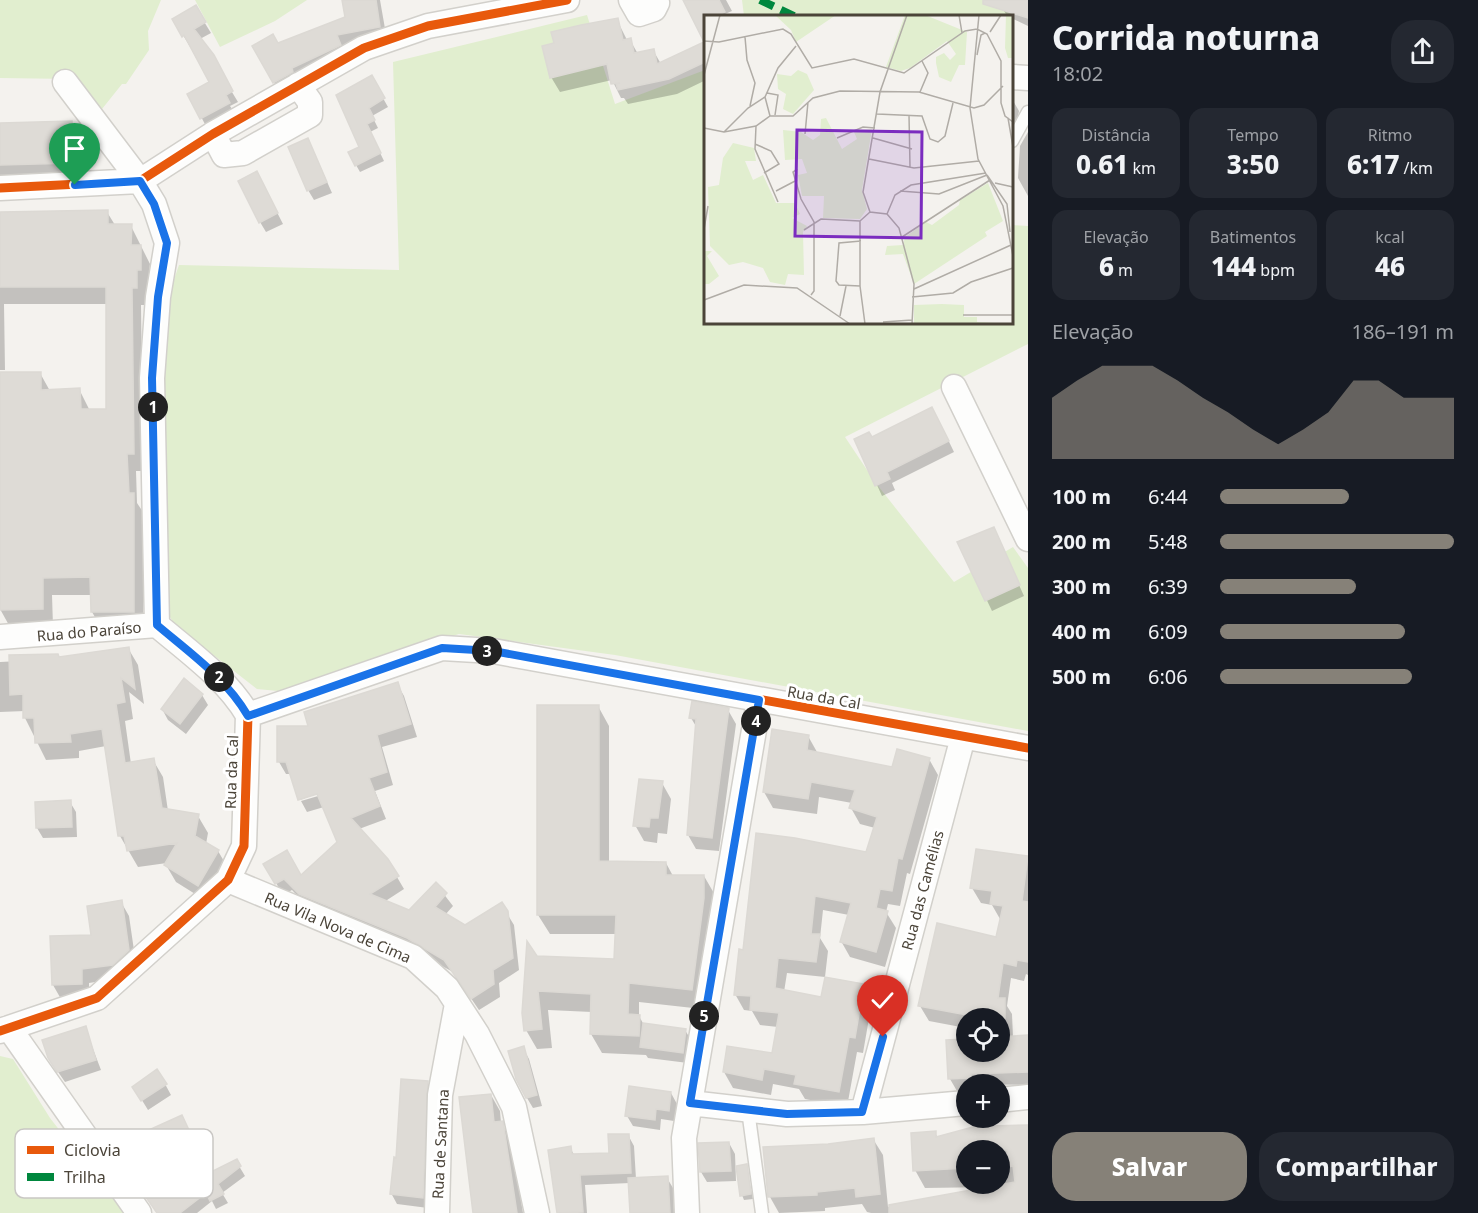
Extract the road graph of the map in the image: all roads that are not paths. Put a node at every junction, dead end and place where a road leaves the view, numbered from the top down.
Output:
1 (567, 0) edge
2 (631, 0) edge
3 (655, 0) edge
4 (537, 3) edge
5 (1013, 76) edge
6 (1028, 78) edge
7 (65, 82) dead end
8 (298, 85) junction
9 (1028, 112) edge
10 (213, 134) junction
11 (1013, 138) edge
12 (140, 181) junction
13 (0, 188) edge
14 (954, 387) dead end
15 (1028, 540) edge
16 (157, 625) junction
17 (0, 638) edge
18 (759, 700) junction
19 (248, 716) junction
20 (963, 737) junction
21 (1028, 748) edge
22 (228, 880) junction
23 (457, 1004) junction
24 (4, 1030) edge
25 (1028, 1097) edge
26 (1010, 1099) edge
27 (690, 1103) junction
28 (956, 1104) edge
29 (748, 1110) junction
30 (862, 1112) junction
31 (77, 1129) edge
32 (128, 1198) edge
33 (139, 1213) edge
34 (437, 1213) edge
35 (537, 1213) edge
36 (687, 1213) edge
37 (762, 1213) edge

1 - 4 street
2 - 3 street
4 - 8 street
5 - 6 street
7 - 12 street
8 - 10 street
8 - 10 street
9 - 11 lane
10 - 12 street
12 - 13 street
12 - 16 street
14 - 15 street
16 - 17 street, Rua do Paraíso
16 - 19 street, Rua do Paraíso
18 - 19 street, Rua da Cal
18 - 20 street, Rua da Cal
18 - 27 street
19 - 22 street, Rua da Cal
20 - 21 street, Rua da Cal
20 - 30 street, Rua das Camélias
22 - 23 street, Rua Vila Nova de Cima
22 - 24 street, Rua da Cal
23 - 34 street, Rua de Santana
23 - 35 street, Rua Vila Nova de Cima
24 - 31 street
25 - 26 street
27 - 29 street
27 - 36 street
28 - 30 street
29 - 30 street
29 - 37 lane
32 - 33 street

